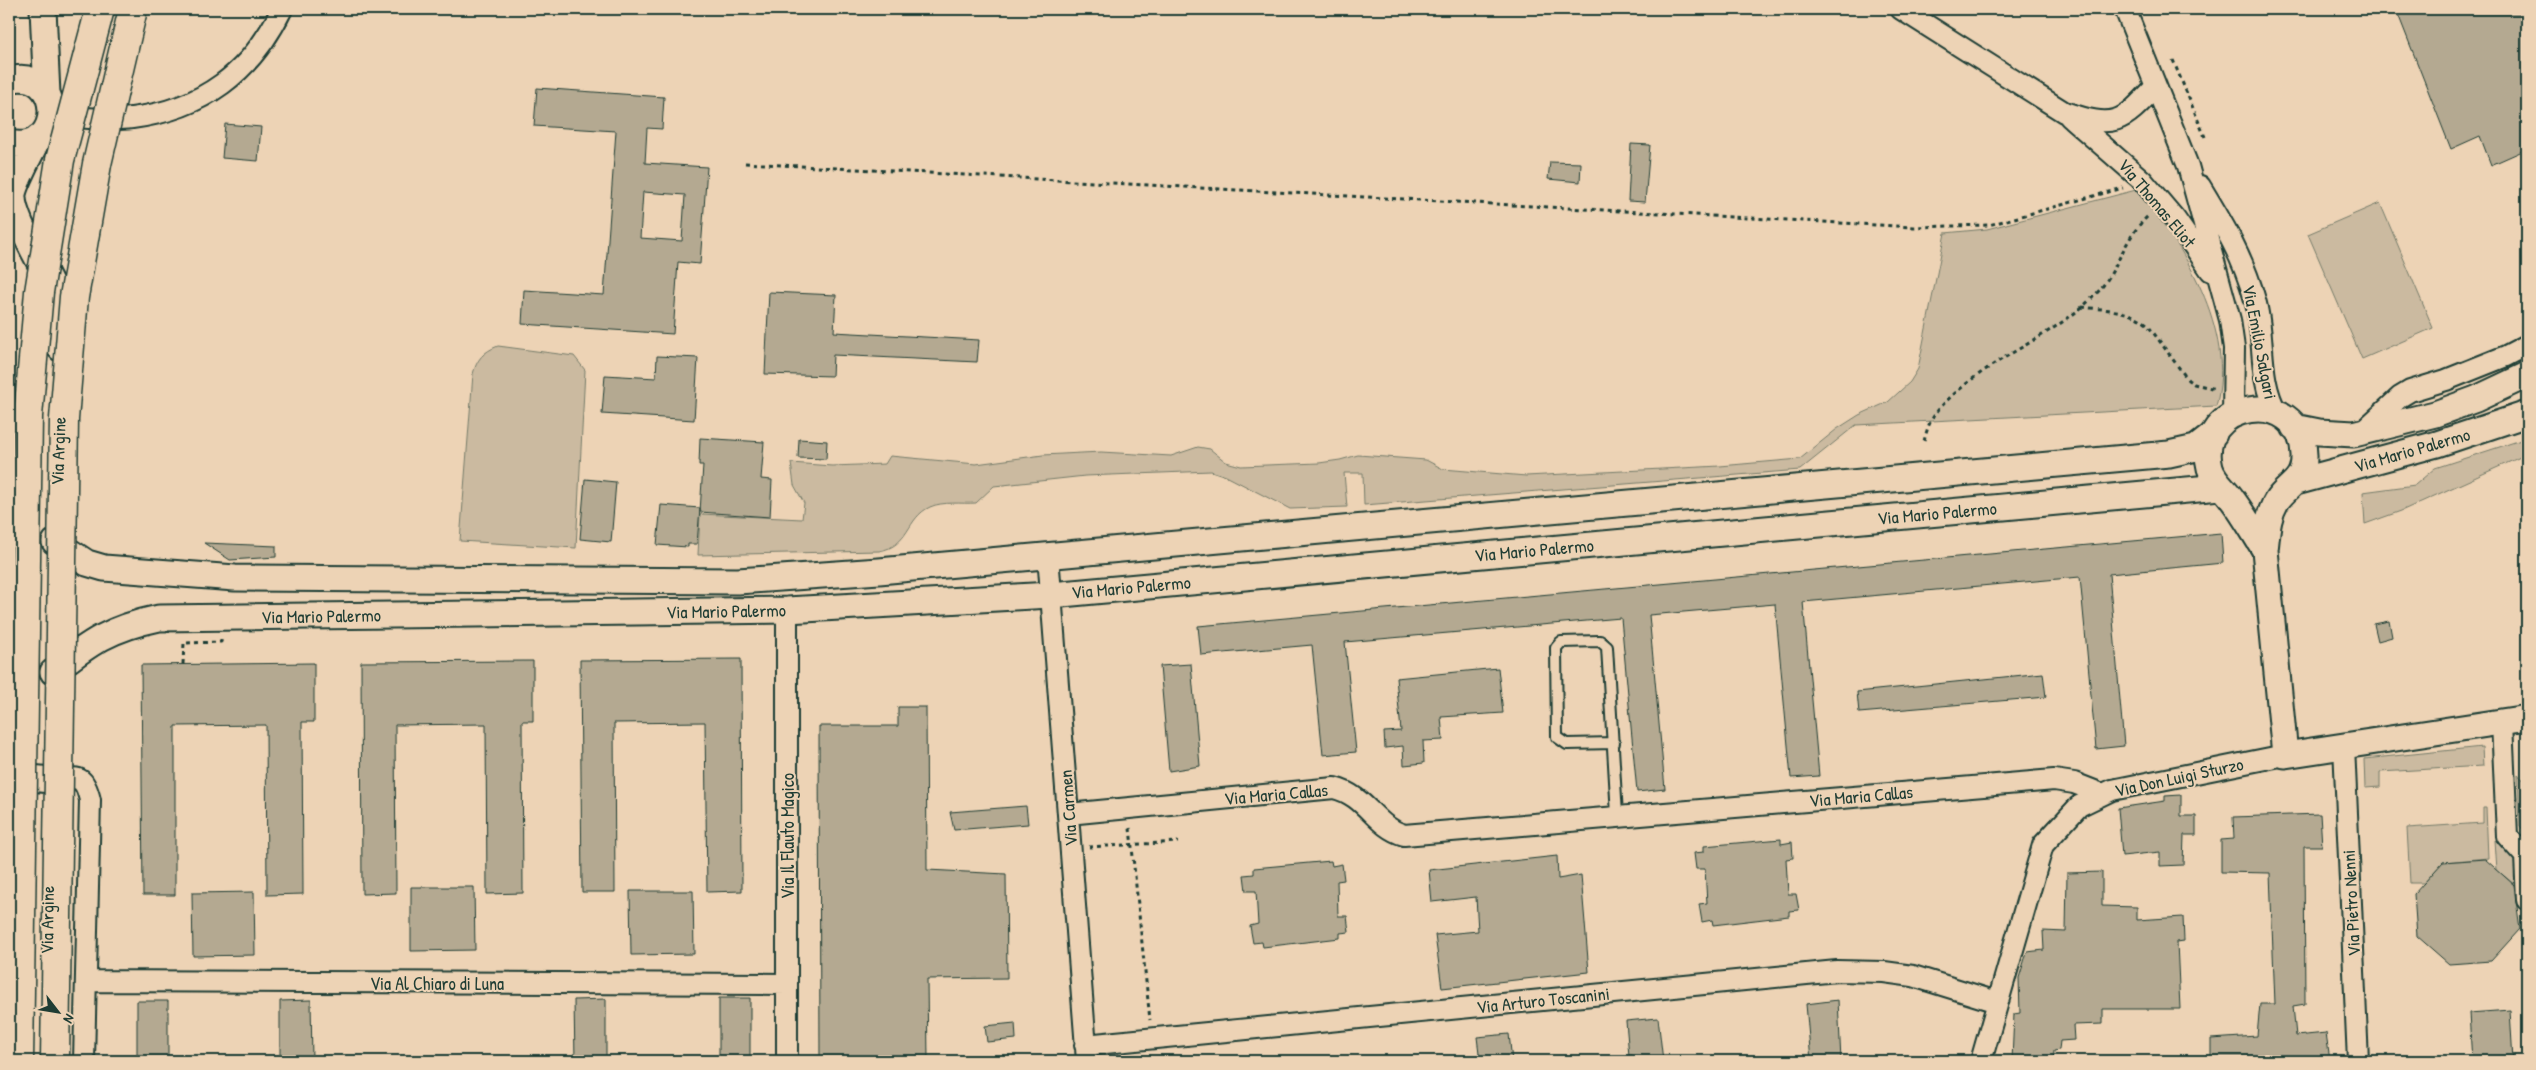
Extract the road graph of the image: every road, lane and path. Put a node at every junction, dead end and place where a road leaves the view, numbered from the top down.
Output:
1 (43, 9) edge
2 (100, 9) edge
3 (133, 9) edge
4 (282, 9) edge
5 (1901, 9) edge
6 (2125, 9) edge
7 (2173, 60) dead end
8 (9, 80) edge
9 (2156, 86) junction
10 (50, 105) junction
11 (2064, 112) junction
12 (2205, 137) dead end
13 (38, 138) junction
14 (9, 143) edge
15 (745, 163) dead end
16 (2188, 166) junction
17 (2142, 180) junction
18 (2163, 205) junction
19 (2219, 282) junction
20 (2082, 307) junction
21 (2527, 345) edge
22 (2527, 375) edge
23 (2233, 387) junction
24 (2233, 414) junction
25 (2527, 414) edge
26 (2285, 420) junction
27 (2362, 432) junction
28 (2214, 434) junction
29 (1924, 441) dead end
30 (2290, 488) junction
31 (2225, 491) junction
32 (55, 542) junction
33 (2265, 550) junction
34 (1048, 555) junction
35 (1051, 595) junction
36 (787, 610) junction
37 (221, 642) dead end
38 (183, 664) dead end
39 (52, 672) junction
40 (2527, 718) edge
41 (2502, 722) junction
42 (1614, 743) junction
43 (2344, 746) junction
44 (2285, 754) junction
45 (9, 776) edge
46 (51, 780) junction
47 (2102, 794) junction
48 (1128, 807) junction
49 (1068, 814) junction
50 (1617, 815) junction
51 (1178, 842) dead end
52 (1132, 845) junction
53 (1070, 848) junction
54 (2527, 900) edge
55 (86, 981) junction
56 (787, 984) junction
57 (1997, 1002) junction
58 (1152, 1038) junction
59 (1086, 1053) edge
60 (19, 1061) edge
61 (44, 1061) edge
62 (55, 1061) edge
63 (84, 1061) edge
64 (787, 1061) edge
65 (1981, 1061) edge
66 (2358, 1061) edge

1 - 10 street
2 - 60 highway, bridge
3 - 62 highway, bridge
4 - 10 street
5 - 11 street, Via Thomas Eliot
6 - 9 street, Via Emilio Salgari
7 - 12 path
8 - 10 street
9 - 11 street, Via Thomas Eliot
9 - 16 street, Via Emilio Salgari
10 - 13 street, Via Argine
11 - 17 street, Via Thomas Eliot
13 - 14 street
13 - 32 street, Via Argine
15 - 17 path
16 - 19 street, Via Emilio Salgari
16 - 26 street, Via Emilio Salgari
17 - 18 street, Via Thomas Eliot
18 - 19 street, Via Thomas Eliot
18 - 20 path
19 - 23 street, Via Emilio Salgari
20 - 23 path
20 - 29 path
21 - 27 street, Via Mario Palermo
22 - 27 street, Via Mario Palermo
23 - 24 street, Via Emilio Salgari
24 - 26 street
24 - 28 street
25 - 30 street, Via Mario Palermo
26 - 27 street, Via Mario Palermo
26 - 30 street
28 - 31 street
28 - 34 street, Via Mario Palermo
30 - 31 street
30 - 33 street
31 - 33 street
31 - 35 street, Via Mario Palermo
32 - 34 street, Via Mario Palermo
32 - 39 street, Via Argine
33 - 44 street
34 - 35 street, Via Carmen
35 - 36 street, Via Mario Palermo
35 - 49 street, Via Carmen
36 - 39 street, Via Mario Palermo
36 - 56 street, Via Il Flauto Magico
37 - 38 path
39 - 46 street, Via Argine
40 - 41 street, Via Don Luigi Sturzo
41 - 43 street, Via Don Luigi Sturzo
41 - 54 street
42 - 42 lane
42 - 50 lane
43 - 44 street, Via Don Luigi Sturzo
43 - 66 street, Via Pietro Nenni
44 - 47 street, Via Don Luigi Sturzo
45 - 46 street
46 - 55 street
46 - 61 street, Via Argine
47 - 50 street, Via Maria Callas
47 - 57 street, Via Don Luigi Sturzo
48 - 49 street, Via Maria Callas
48 - 50 street, Via Maria Callas
48 - 52 path
49 - 53 street, Via Carmen
51 - 52 path
52 - 53 path
52 - 58 path
53 - 59 street, Via Carmen
55 - 56 street, Via Al Chiaro di Luna
55 - 63 street
56 - 64 street, Via Il Flauto Magico
57 - 58 street, Via Arturo Toscanini
57 - 65 street, Via Don Luigi Sturzo
58 - 59 street, Via Arturo Toscanini

